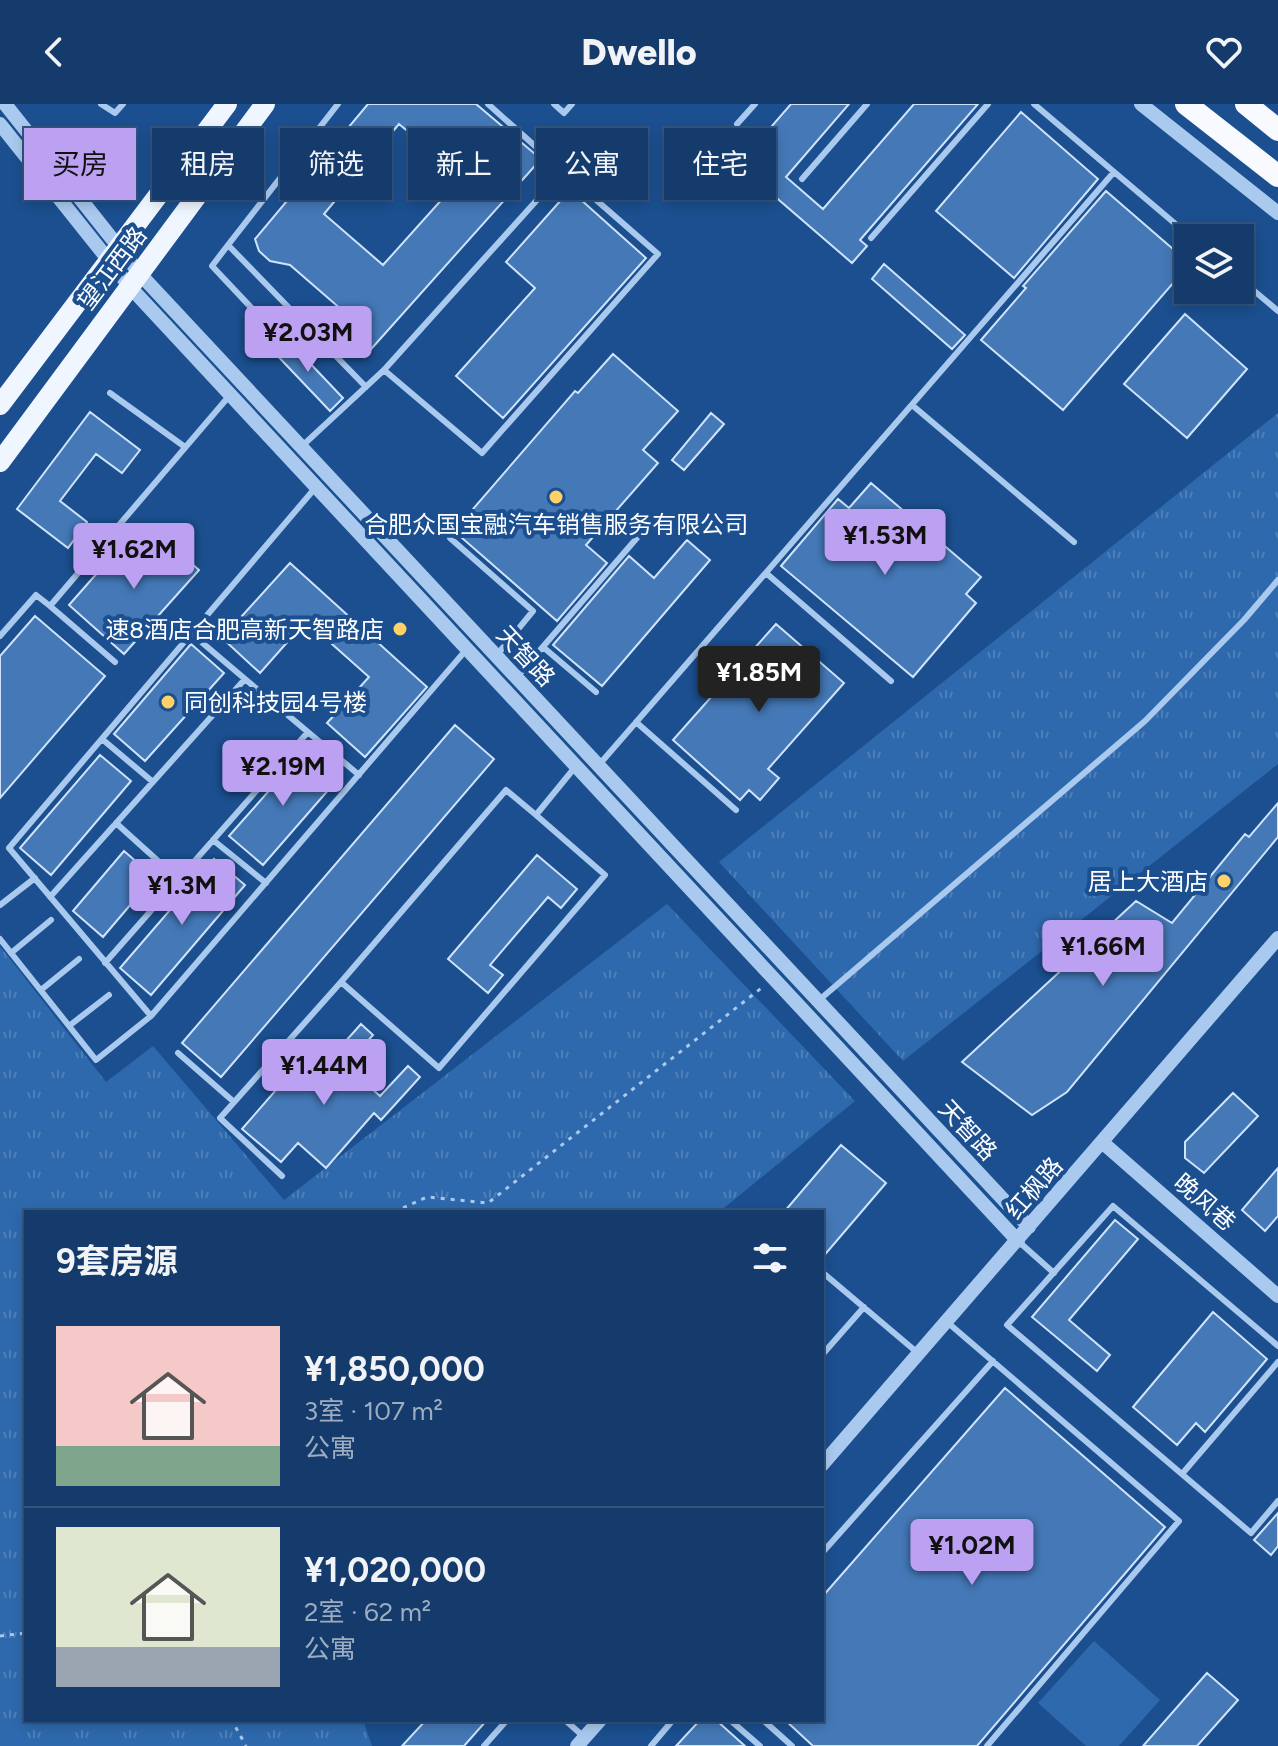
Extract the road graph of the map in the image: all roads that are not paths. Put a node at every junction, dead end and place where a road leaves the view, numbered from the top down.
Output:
1 (5, 104) edge
2 (101, 104) edge
3 (123, 104) edge
4 (227, 104) edge
5 (265, 104) edge
6 (338, 104) edge
7 (488, 104) edge
8 (554, 104) edge
9 (572, 104) edge
10 (755, 104) edge
11 (867, 104) edge
12 (988, 104) edge
13 (1034, 104) edge
14 (1141, 104) edge
15 (1186, 104) edge
16 (1246, 104) edge
17 (0, 124) edge
18 (737, 124) dead end
19 (1278, 130) edge
20 (536, 147) edge
21 (1114, 172) junction
22 (1278, 176) edge
23 (802, 179) dead end
24 (537, 200) edge
25 (596, 200) edge
26 (1278, 213) edge
27 (1175, 224) edge
28 (871, 238) dead end
29 (228, 245) junction
30 (114, 254) junction
31 (135, 281) junction
32 (1254, 291) edge
33 (1278, 311) edge
34 (295, 315) junction
35 (384, 370) junction
36 (366, 387) junction
37 (110, 393) dead end
38 (230, 395) junction
39 (0, 405) edge
40 (912, 405) junction
41 (185, 447) junction
42 (301, 447) junction
43 (0, 462) edge
44 (316, 487) junction
45 (655, 517) dead end
46 (450, 538) dead end
47 (1074, 542) dead end
48 (766, 573) junction
49 (1278, 580) edge
50 (50, 606) junction
51 (192, 634) junction
52 (0, 636) edge
53 (543, 647) junction
54 (467, 649) junction
55 (496, 656) junction
56 (115, 662) dead end
57 (516, 678) junction
58 (245, 679) junction
59 (891, 681) dead end
60 (596, 692) dead end
61 (636, 722) junction
62 (308, 732) junction
63 (102, 739) junction
64 (576, 766) junction
65 (598, 766) junction
66 (359, 775) junction
67 (153, 782) junction
68 (736, 810) dead end
69 (536, 815) junction
70 (116, 823) junction
71 (213, 840) junction
72 (9, 848) junction
73 (0, 851) edge
74 (35, 878) junction
75 (178, 879) junction
76 (266, 883) junction
77 (50, 897) junction
78 (0, 905) edge
79 (51, 920) dead end
80 (1278, 938) edge
81 (0, 939) edge
82 (11, 953) junction
83 (79, 959) dead end
84 (105, 963) junction
85 (341, 982) junction
86 (41, 990) junction
87 (109, 995) dead end
88 (818, 1001) junction
89 (151, 1016) junction
90 (69, 1026) junction
91 (178, 1053) dead end
92 (234, 1102) junction
93 (1102, 1142) junction
94 (282, 1176) dead end
95 (1029, 1227) junction
96 (1018, 1241) junction
97 (1054, 1273) junction
98 (824, 1274) edge
99 (1278, 1296) edge
100 (864, 1307) junction
101 (947, 1322) junction
102 (1278, 1346) edge
103 (824, 1353) edge
104 (919, 1354) junction
105 (993, 1361) junction
106 (1278, 1362) edge
107 (824, 1463) edge
108 (1182, 1474) junction
109 (1278, 1501) edge
110 (824, 1551) edge
111 (505, 1722) edge
112 (566, 1722) edge
113 (598, 1722) edge
114 (671, 1722) edge
115 (732, 1722) edge
116 (765, 1722) edge
117 (581, 1742) edge
118 (484, 1746) edge
119 (651, 1746) edge
120 (760, 1746) edge
121 (792, 1746) edge
122 (987, 1746) edge

1 - 30 street, 天智路
2 - 3 lane
4 - 30 main road, 望江西路
5 - 31 main road, 望江西路
6 - 29 lane
7 - 20 lane
8 - 9 lane
10 - 18 lane
11 - 23 lane
12 - 28 lane
13 - 21 lane
14 - 26 street
15 - 22 highway
16 - 19 highway
17 - 30 street, 天智路
21 - 27 lane
21 - 40 lane
24 - 35 lane
25 - 35 lane
29 - 34 lane
29 - 34 lane
30 - 31 street, 天智路
30 - 39 main road, 望江西路
31 - 38 street, 天智路
31 - 42 street, 天智路
31 - 43 main road, 望江西路
32 - 33 lane
34 - 36 lane
35 - 36 lane
36 - 42 lane
37 - 41 lane
38 - 41 lane
38 - 44 street, 天智路
40 - 47 lane
40 - 48 lane
41 - 50 lane
42 - 55 street, 天智路
44 - 51 lane
44 - 54 street, 天智路
45 - 53 lane
46 - 55 lane
48 - 59 lane
48 - 61 lane
49 - 88 lane
50 - 52 lane
50 - 56 lane
51 - 58 lane
51 - 63 lane
53 - 57 lane
53 - 60 lane
54 - 64 street, 天智路
54 - 66 lane
55 - 57 street, 天智路
57 - 65 street, 天智路
58 - 62 lane
58 - 67 lane
61 - 65 lane
61 - 68 lane
62 - 66 lane
62 - 71 lane
63 - 67 lane
63 - 72 lane
64 - 69 lane
64 - 96 street, 天智路
65 - 88 street, 天智路
66 - 76 lane
67 - 70 lane
69 - 85 lane
69 - 85 lane
70 - 75 lane
70 - 77 lane
71 - 75 lane
71 - 76 lane
72 - 73 lane
72 - 74 lane
74 - 77 lane
74 - 78 lane
75 - 84 lane
76 - 89 lane
77 - 84 lane
79 - 82 lane
80 - 93 street, 红枫路
81 - 82 lane
82 - 86 lane
83 - 86 lane
84 - 89 lane
85 - 92 lane
86 - 90 lane
87 - 90 lane
88 - 95 street, 天智路
89 - 90 lane
91 - 92 lane
92 - 94 lane
93 - 95 street, 红枫路
93 - 99 street, 晚风巷
95 - 96 street, 红枫路
96 - 97 lane
96 - 101 street, 红枫路
97 - 102 lane
97 - 108 lane
98 - 100 lane
100 - 103 lane
100 - 104 lane
101 - 104 street, 红枫路
101 - 105 lane
104 - 107 street, 红枫路
105 - 110 lane
105 - 122 lane
106 - 108 lane
108 - 109 lane
111 - 118 lane
112 - 117 lane
113 - 117 street
114 - 119 lane
115 - 120 lane
116 - 121 lane

